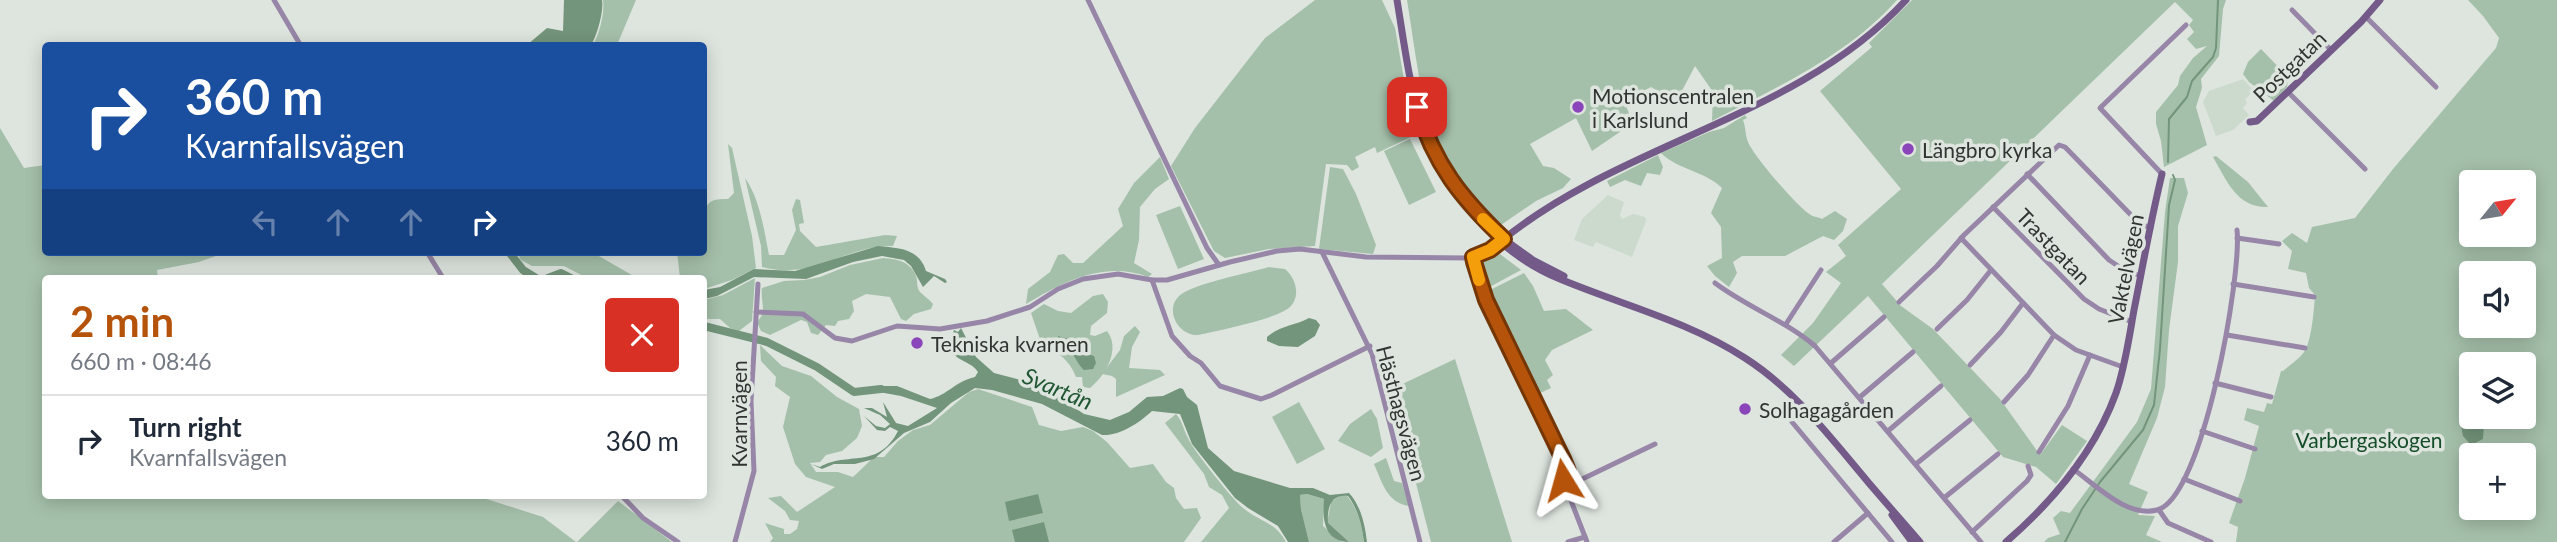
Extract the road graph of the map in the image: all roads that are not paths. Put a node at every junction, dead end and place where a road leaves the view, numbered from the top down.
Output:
1 (274, 0) edge
2 (1088, 0) edge
3 (1397, 0) edge
4 (1906, 0) edge
5 (2380, 0) edge
6 (2292, 10) dead end
7 (2366, 17) junction
8 (2186, 26) dead end
9 (299, 42) edge
10 (2331, 50) junction
11 (2435, 87) dead end
12 (2288, 92) junction
13 (2250, 122) dead end
14 (2365, 169) dead end
15 (2027, 174) junction
16 (2162, 174) joint
17 (1993, 206) junction
18 (2151, 228) junction
19 (2236, 230) dead end
20 (1961, 238) junction
21 (2237, 238) junction
22 (1502, 240) junction
23 (2279, 244) dead end
24 (1322, 252) junction
25 (429, 256) edge
26 (1473, 257) junction
27 (1219, 265) junction
28 (1821, 270) dead end
29 (1991, 270) junction
30 (441, 275) edge
31 (2141, 276) junction
32 (1152, 280) junction
33 (758, 284) dead end
34 (1715, 284) dead end
35 (2233, 284) junction
36 (2314, 298) dead end
37 (1899, 302) dead end
38 (2023, 303) junction
39 (756, 312) junction
40 (1884, 317) dead end
41 (2132, 321) junction
42 (1786, 324) junction
43 (1937, 329) dead end
44 (2054, 335) junction
45 (2227, 335) junction
46 (1370, 346) junction
47 (2305, 348) dead end
48 (1913, 352) dead end
49 (2090, 355) junction
50 (1831, 363) junction
51 (1970, 365) dead end
52 (2123, 367) junction
53 (2215, 383) junction
54 (1941, 386) dead end
55 (1860, 397) junction
56 (2271, 397) dead end
57 (2004, 402) dead end
58 (1970, 420) dead end
59 (1792, 422) dead end
60 (1888, 431) junction
61 (2202, 431) junction
62 (1655, 444) dead end
63 (2255, 449) dead end
64 (2039, 452) dead end
65 (1998, 454) dead end
66 (1916, 464) junction
67 (2028, 466) dead end
68 (2073, 469) junction
69 (1568, 471) junction
70 (2184, 479) junction
71 (1580, 481) junction
72 (1869, 483) junction
73 (1568, 494) junction
74 (1944, 498) junction
75 (625, 499) edge
76 (2240, 502) dead end
77 (2159, 510) junction
78 (1868, 513) junction
79 (1972, 532) junction
80 (1586, 540) edge
81 (678, 542) edge
82 (735, 542) edge
83 (1420, 542) edge
84 (1568, 542) edge
85 (1834, 542) edge
86 (1892, 542) edge
87 (1912, 542) edge
88 (1920, 542) edge
89 (1981, 542) edge
90 (2006, 542) edge
91 (2211, 542) edge

1 - 9 street
2 - 27 street
3 - 22 street
4 - 22 street
5 - 7 street, Postgatan
6 - 10 street
7 - 10 street, Postgatan
7 - 11 street
8 - 16 street, Vaktelvägen
10 - 12 street, Postgatan
12 - 13 street, Postgatan
12 - 14 street
15 - 17 street
15 - 18 street
15 - 31 street
16 - 18 street, Vaktelvägen
17 - 20 street
17 - 41 street, Trastgatan
18 - 31 street, Vaktelvägen
19 - 21 street
20 - 29 street
20 - 37 street
21 - 23 street
21 - 35 street
22 - 26 street
22 - 72 street
24 - 26 street
24 - 27 street
24 - 46 street, Hästhagsvägen
25 - 30 street
26 - 69 street
27 - 32 street
28 - 42 street
29 - 38 street
29 - 43 street
31 - 41 street, Vaktelvägen
32 - 39 street
32 - 46 street
33 - 39 street, Kvarnvägen
34 - 42 street
35 - 36 street
35 - 45 street
38 - 44 street
38 - 51 street
39 - 82 street, Kvarnvägen
40 - 50 street
41 - 52 street, Vaktelvägen
42 - 50 street
44 - 49 street
44 - 57 street
45 - 47 street
45 - 53 street
46 - 83 street, Hästhagsvägen
48 - 55 street
49 - 52 street
49 - 64 street
50 - 55 street
52 - 68 street, Vaktelvägen
53 - 56 street
53 - 61 street
54 - 60 street
55 - 60 street
58 - 66 street
59 - 78 street
60 - 66 street
61 - 63 street
61 - 70 street
62 - 71 street
65 - 74 street
66 - 74 street
67 - 79 street
68 - 77 street
68 - 90 street, Vaktelvägen
69 - 71 street
69 - 73 street
70 - 76 street
70 - 77 street
71 - 73 street
72 - 87 street
72 - 88 street
73 - 80 street
74 - 79 street
75 - 81 street
77 - 91 street
78 - 85 street
78 - 86 street
79 - 89 street
80 - 84 street

